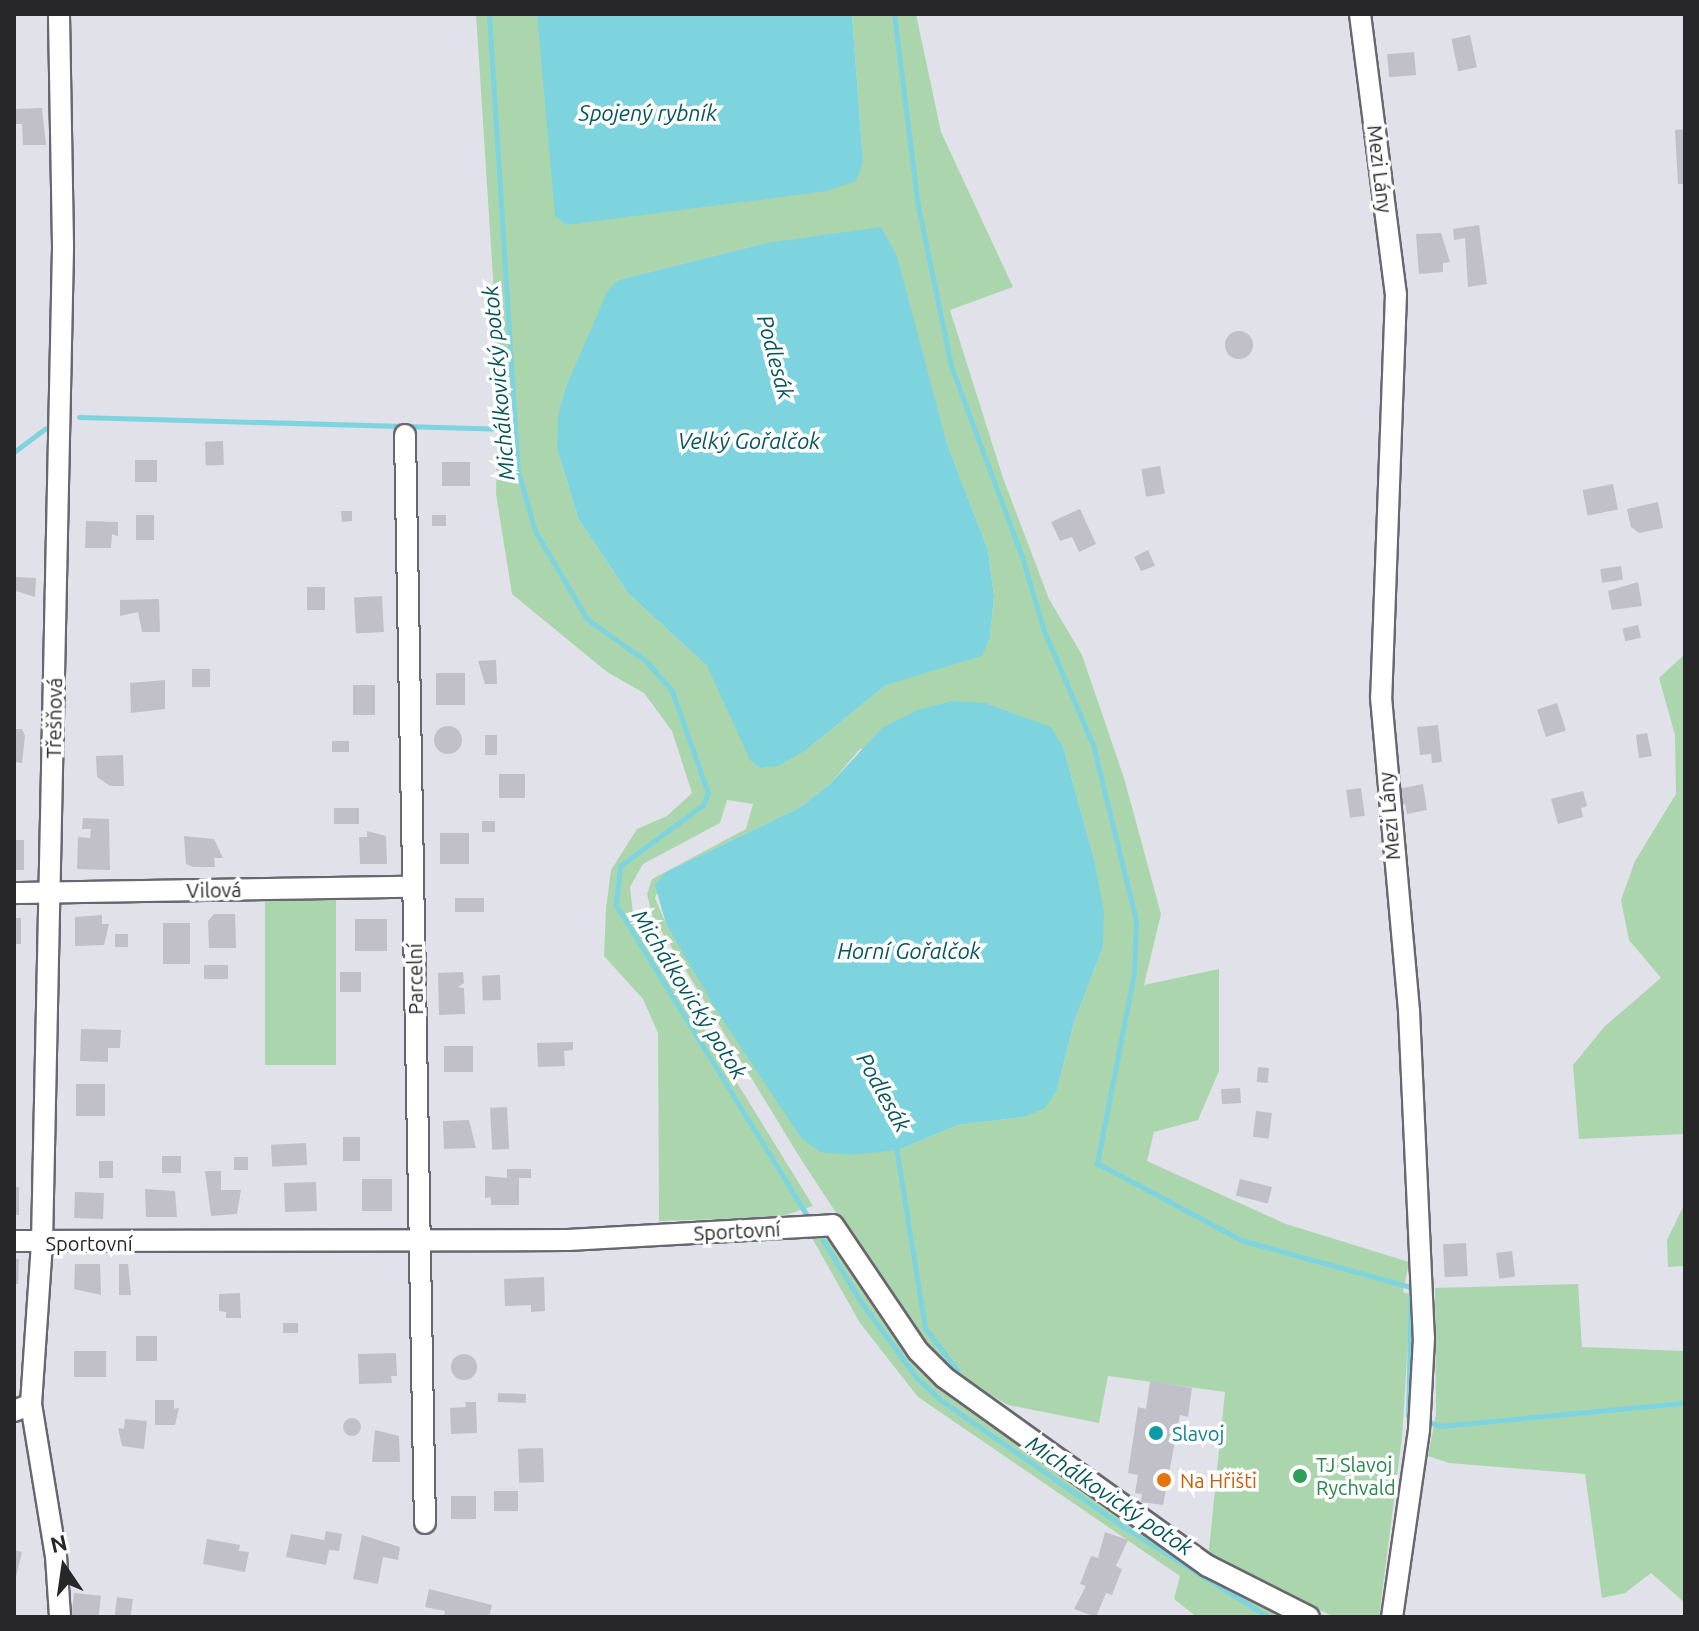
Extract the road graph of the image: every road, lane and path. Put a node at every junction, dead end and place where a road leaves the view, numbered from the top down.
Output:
1 (59, 14) edge
2 (1360, 14) edge
3 (405, 435) dead end
4 (413, 887) junction
5 (14, 893) edge
6 (51, 893) junction
7 (420, 1240) junction
8 (14, 1241) edge
9 (42, 1243) junction
10 (22, 1408) edge
11 (425, 1523) dead end
12 (60, 1617) edge
13 (1309, 1617) edge
14 (1392, 1617) edge

1 - 6 street, Třešňová
2 - 14 street, Mezi Lány
3 - 4 street, Parcelní
4 - 6 street, Vilová
4 - 7 street, Parcelní
5 - 6 street, Vilová
6 - 9 street, Třešňová
7 - 9 street, Sportovní
7 - 11 street, Parcelní
7 - 13 street, Sportovní
8 - 9 street, Sportovní
9 - 10 street, Třešňová
10 - 12 street, Třešňová

